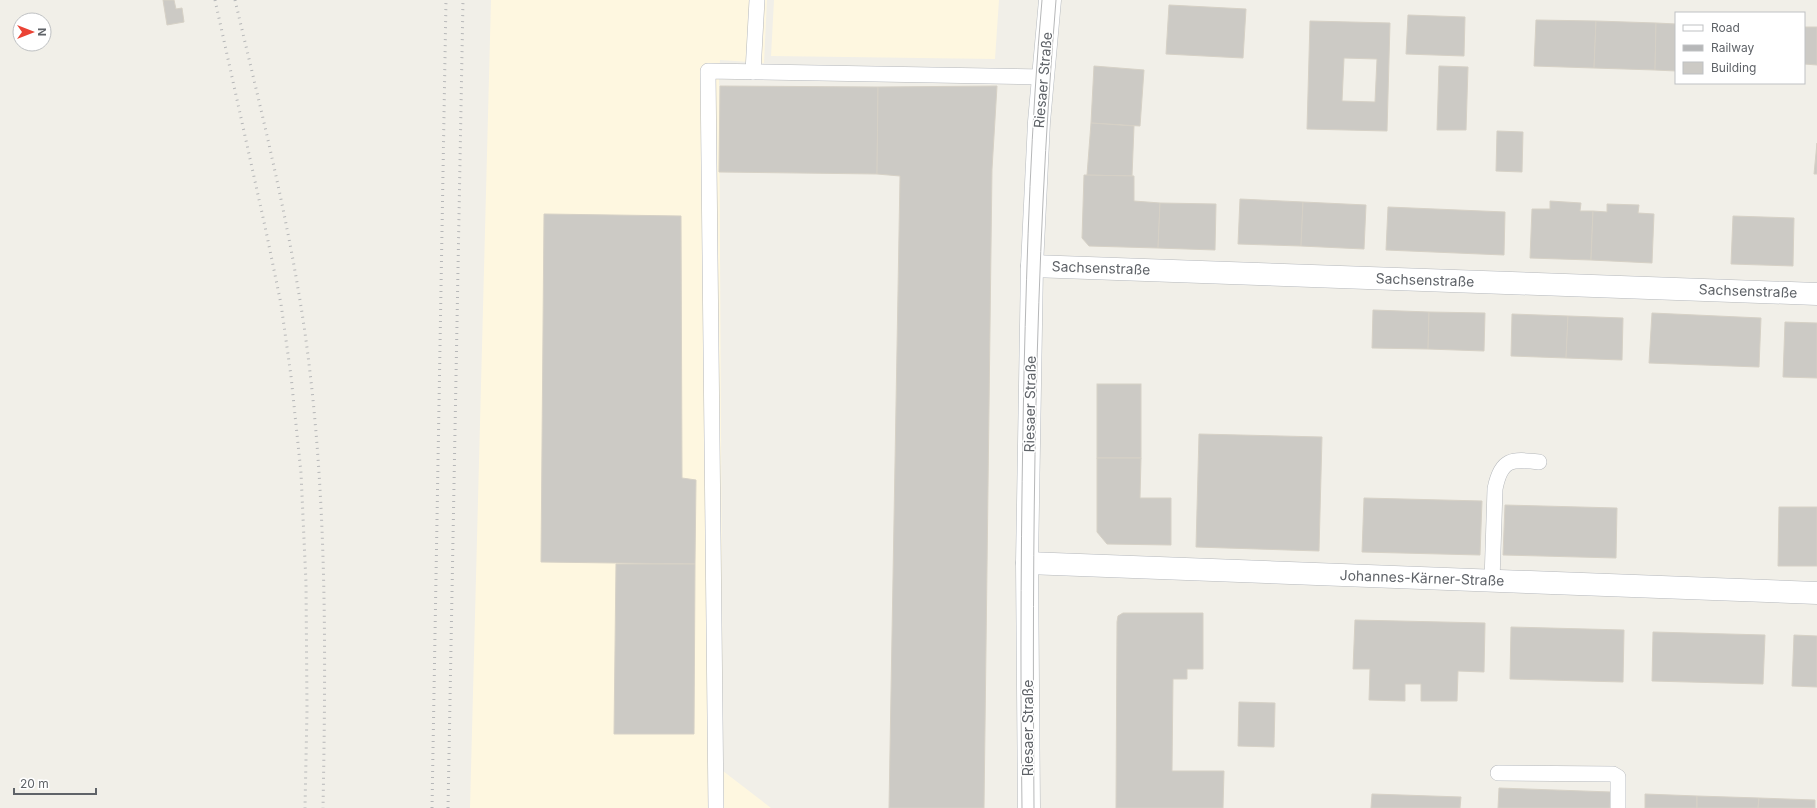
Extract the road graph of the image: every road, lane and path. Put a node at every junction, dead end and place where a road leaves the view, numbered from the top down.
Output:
1 (757, 0) edge
2 (1050, 0) edge
3 (753, 72) junction
4 (1043, 77) junction
5 (1032, 266) junction
6 (1817, 294) edge
7 (1539, 462) dead end
8 (1027, 563) junction
9 (1492, 581) junction
10 (1817, 593) edge
11 (1498, 773) dead end
12 (716, 808) edge
13 (1029, 808) edge
14 (1618, 808) edge

1 - 3 lane
2 - 4 street, Riesaer Straße
3 - 4 lane
3 - 12 lane
4 - 5 street, Riesaer Straße
5 - 6 street, Sachsenstraße
5 - 8 street, Riesaer Straße
7 - 9 lane
8 - 9 street, Johannes-Kärner-Straße
8 - 13 street, Riesaer Straße
9 - 10 street, Johannes-Kärner-Straße
11 - 14 lane

